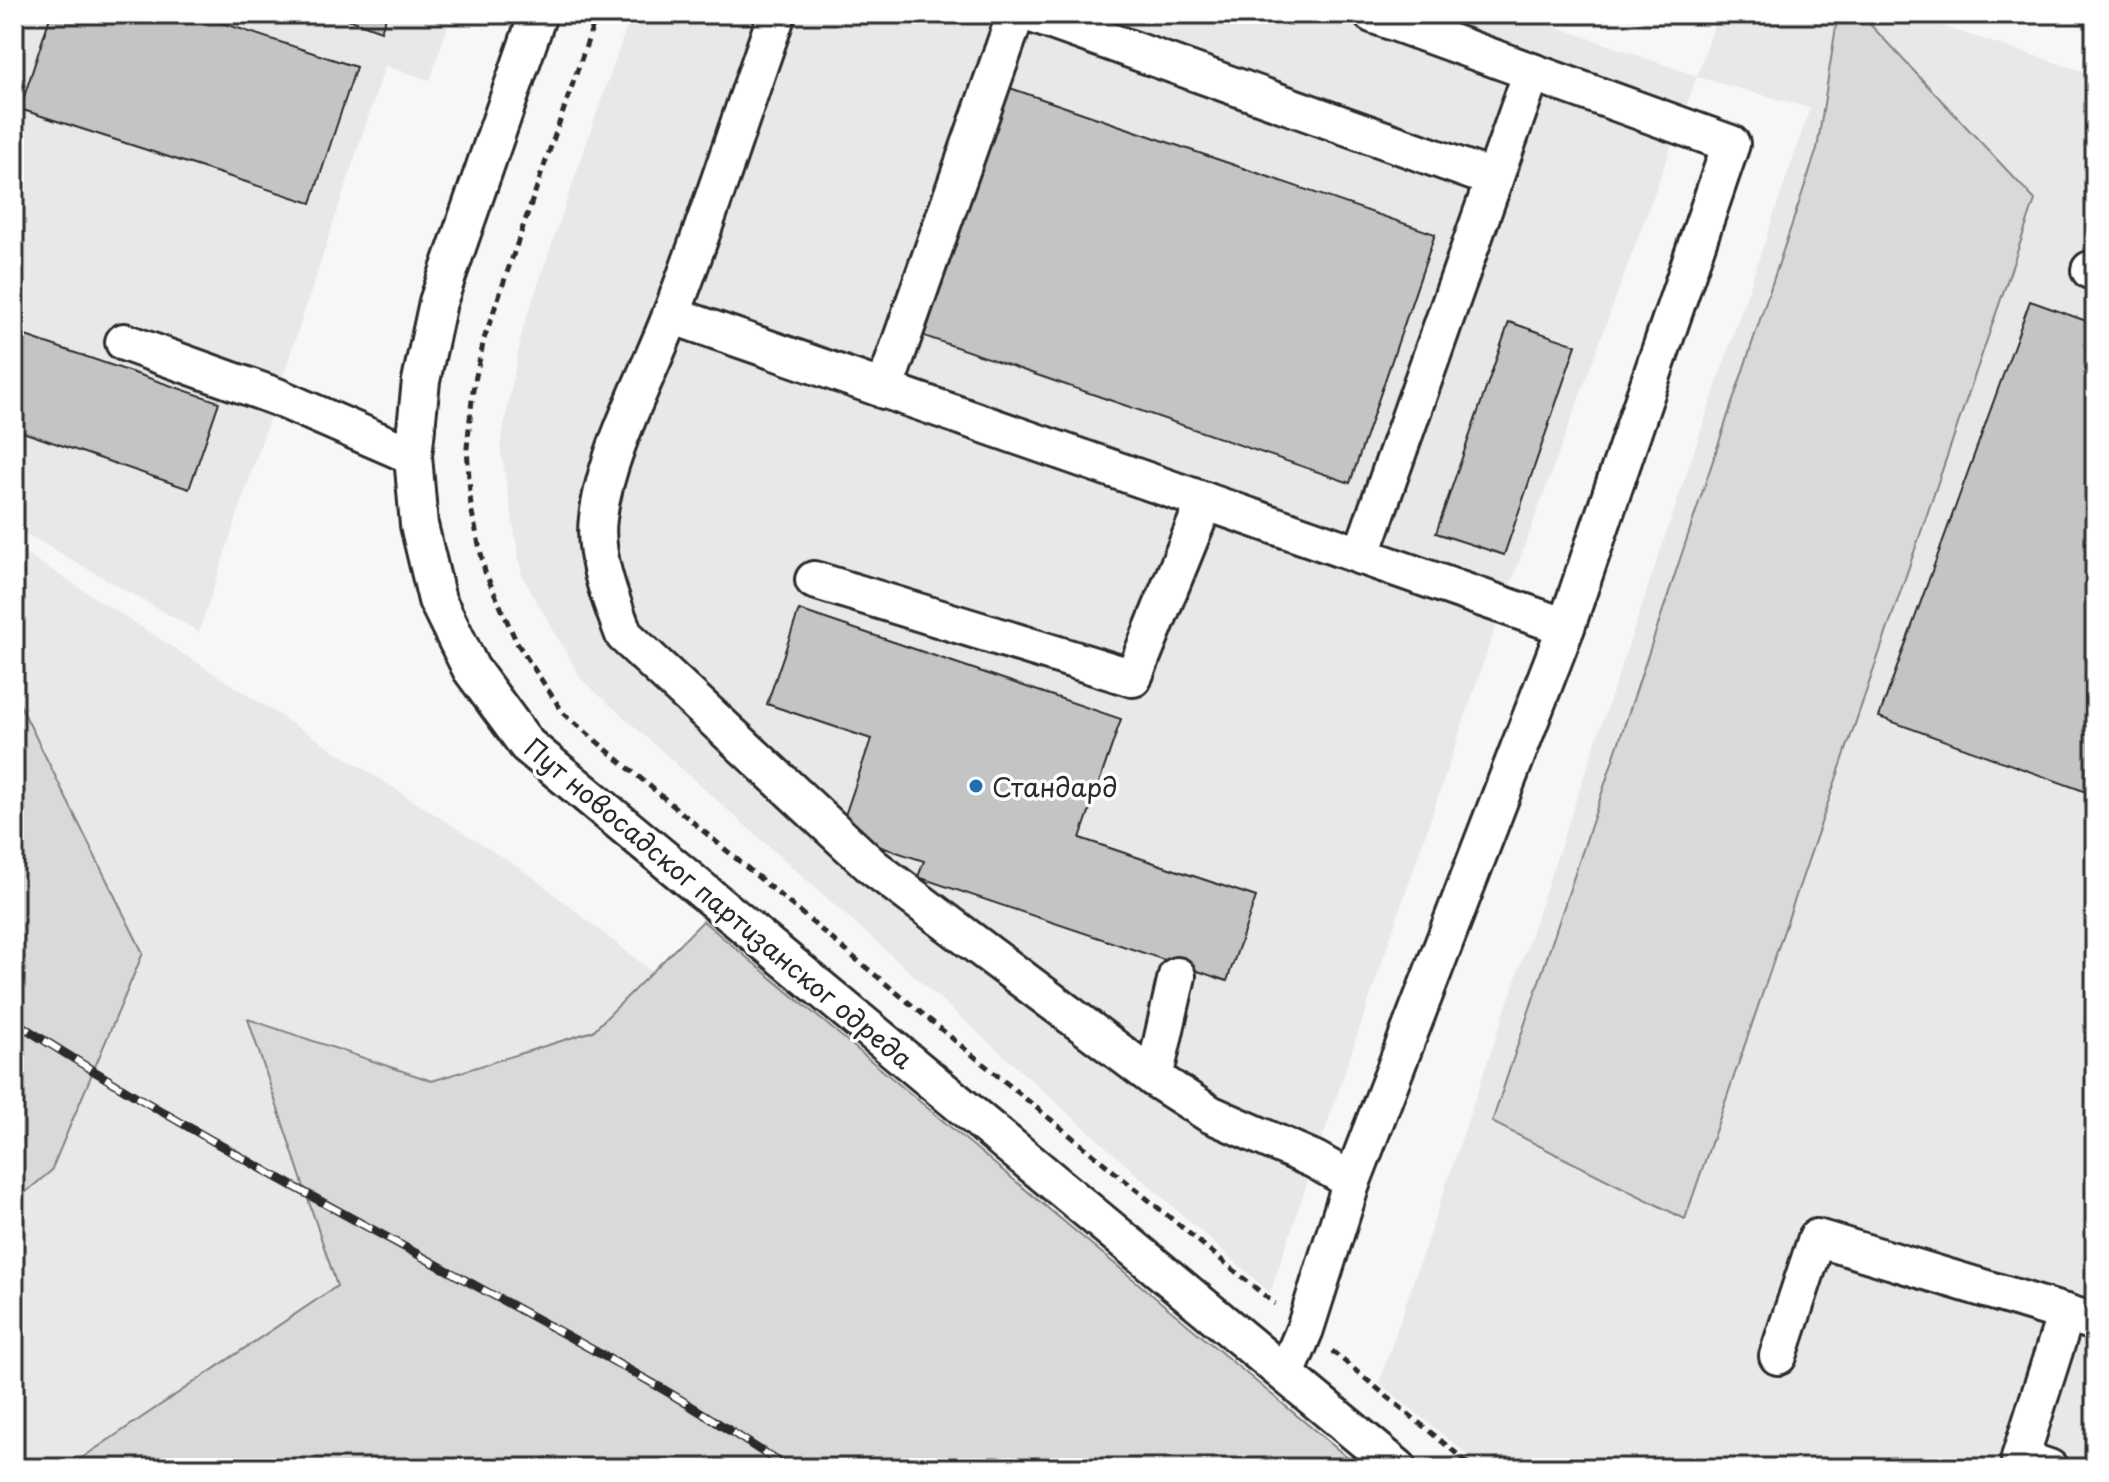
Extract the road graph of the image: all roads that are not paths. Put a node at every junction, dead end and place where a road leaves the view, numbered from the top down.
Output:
1 (538, 14) edge
2 (777, 14) edge
3 (1016, 14) edge
4 (1032, 14) edge
5 (1372, 14) edge
6 (1532, 72) junction
7 (1494, 179) junction
8 (671, 315) junction
9 (124, 342) dead end
10 (884, 390) junction
11 (413, 456) junction
12 (1205, 501) junction
13 (1361, 556) junction
14 (814, 580) dead end
15 (1566, 627) junction
16 (1177, 976) dead end
17 (1154, 1078) junction
18 (1352, 1181) junction
19 (2080, 1318) edge
20 (1778, 1356) dead end
21 (1286, 1374) junction
22 (1398, 1468) edge
23 (2049, 1468) edge

1 - 11 street, Пут новосадског партизанског одреда
2 - 8 street
3 - 10 street
4 - 7 street
5 - 6 street
6 - 7 street
6 - 15 street
7 - 13 street
8 - 10 street
8 - 17 street
9 - 11 street
10 - 12 street
11 - 21 street, Пут новосадског партизанског одреда
12 - 13 street
12 - 14 street
13 - 15 street
15 - 18 street
16 - 17 street
17 - 18 street
18 - 21 street
19 - 20 street
19 - 23 street
21 - 22 street, Пут новосадског партизанског одреда

